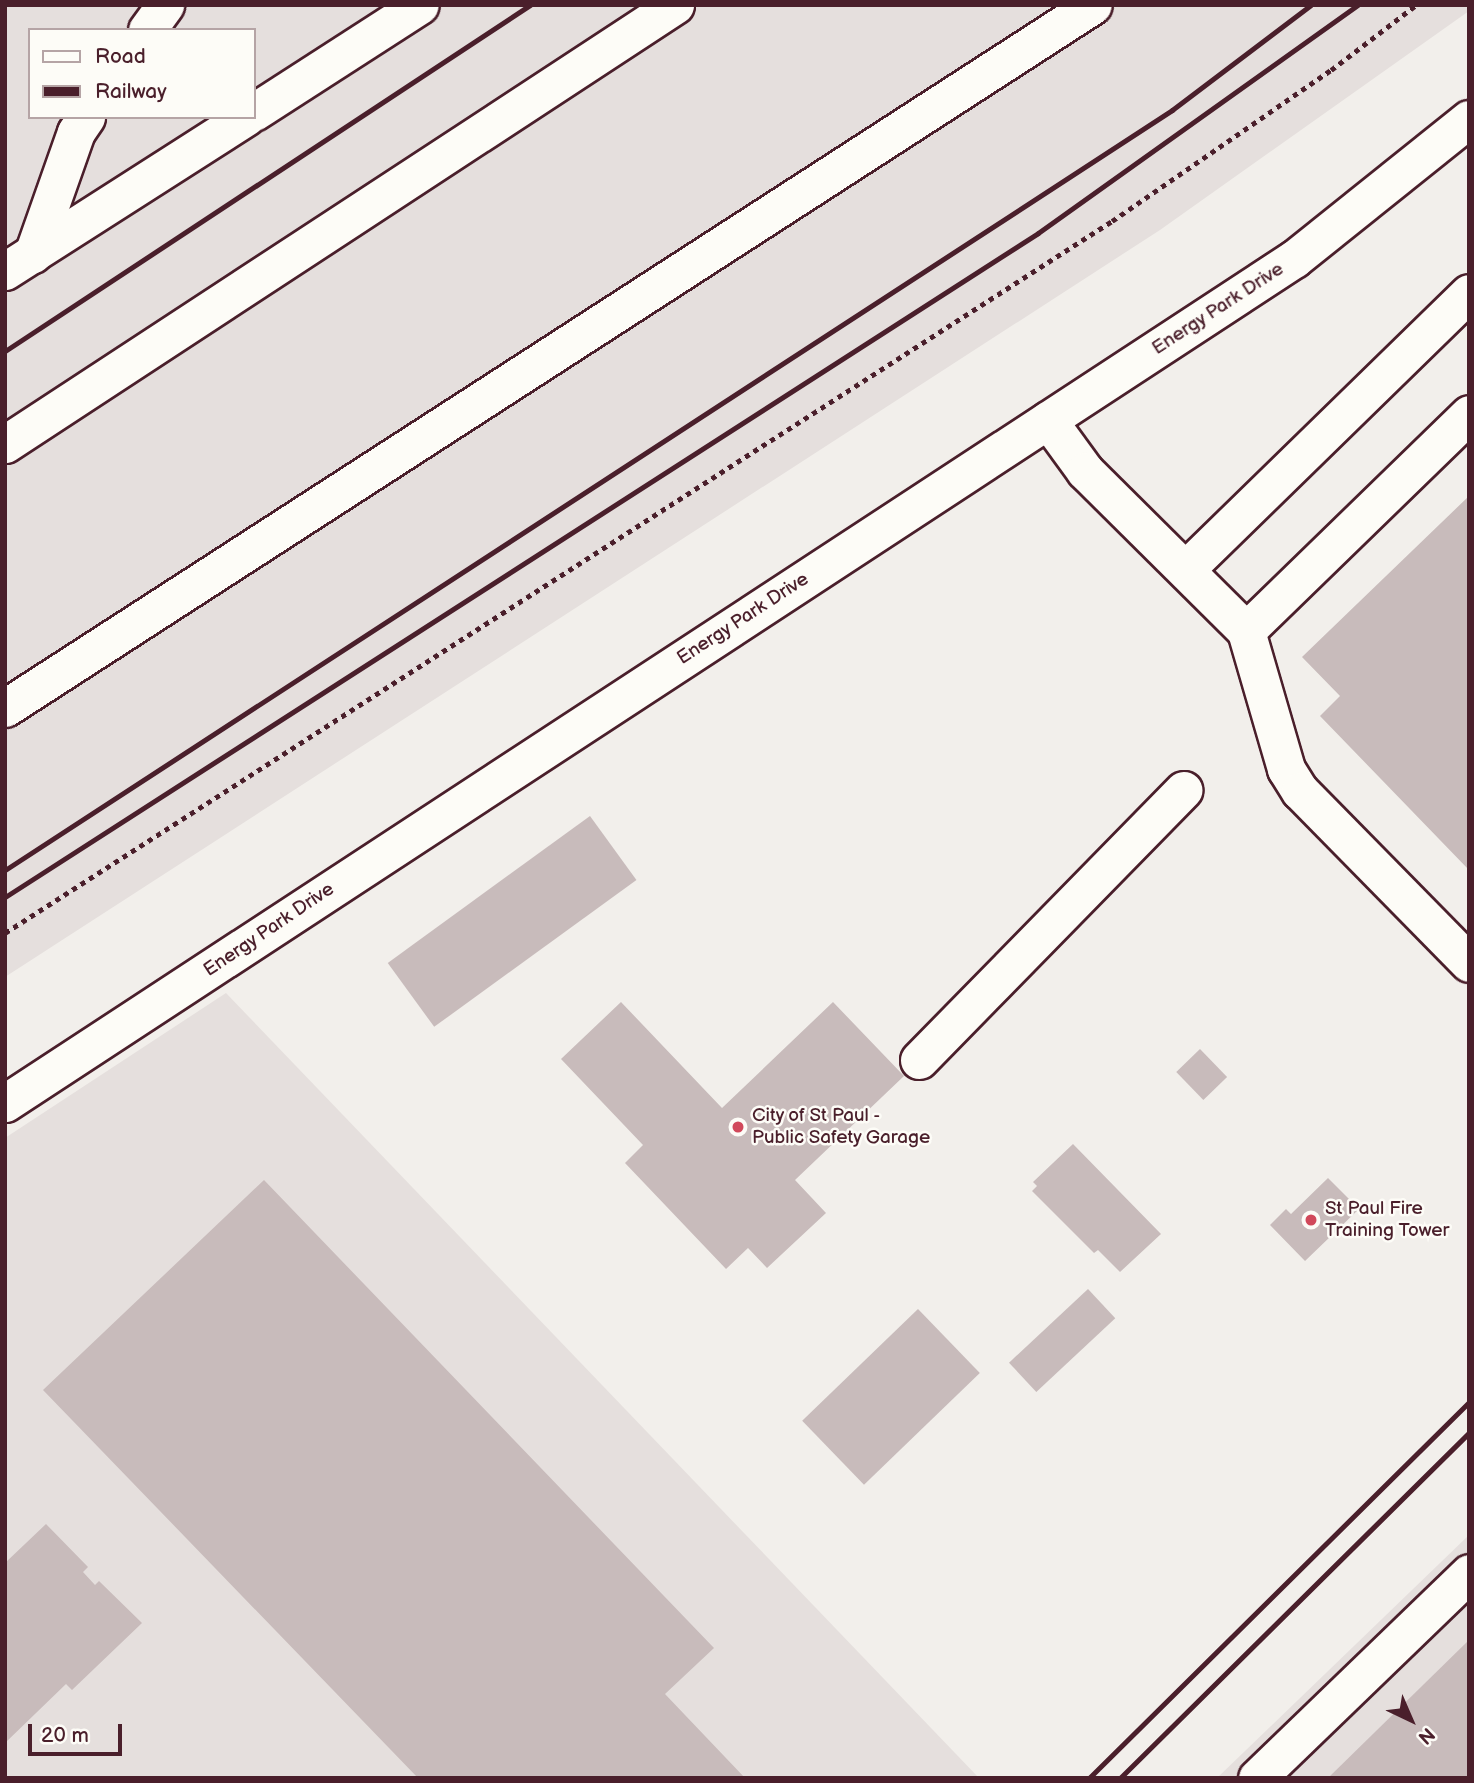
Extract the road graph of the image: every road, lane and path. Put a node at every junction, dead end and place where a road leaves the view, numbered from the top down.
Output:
1 (164, 5) edge
2 (420, 5) edge
3 (675, 5) edge
4 (1093, 5) edge
5 (1416, 5) edge
6 (147, 28) edge
7 (256, 111) edge
8 (85, 119) edge
9 (243, 119) edge
10 (1469, 119) edge
11 (19, 262) edge
12 (1469, 293) edge
13 (1469, 414) edge
14 (1048, 420) junction
15 (5, 444) edge
16 (1186, 569) junction
17 (1246, 631) junction
18 (5, 708) edge
19 (1183, 790) dead end
20 (5, 933) edge
21 (1469, 963) edge
22 (919, 1060) dead end
23 (5, 1103) edge
24 (1469, 1573) edge
25 (1257, 1778) edge

1 - 6 street
2 - 7 street
3 - 15 street
4 - 18 street
5 - 20 path
8 - 11 street
9 - 11 street
10 - 14 street, Energy Park Drive
12 - 16 street
13 - 17 street
14 - 16 street
14 - 23 street, Energy Park Drive
16 - 17 street
17 - 21 street
19 - 22 street
24 - 25 street

